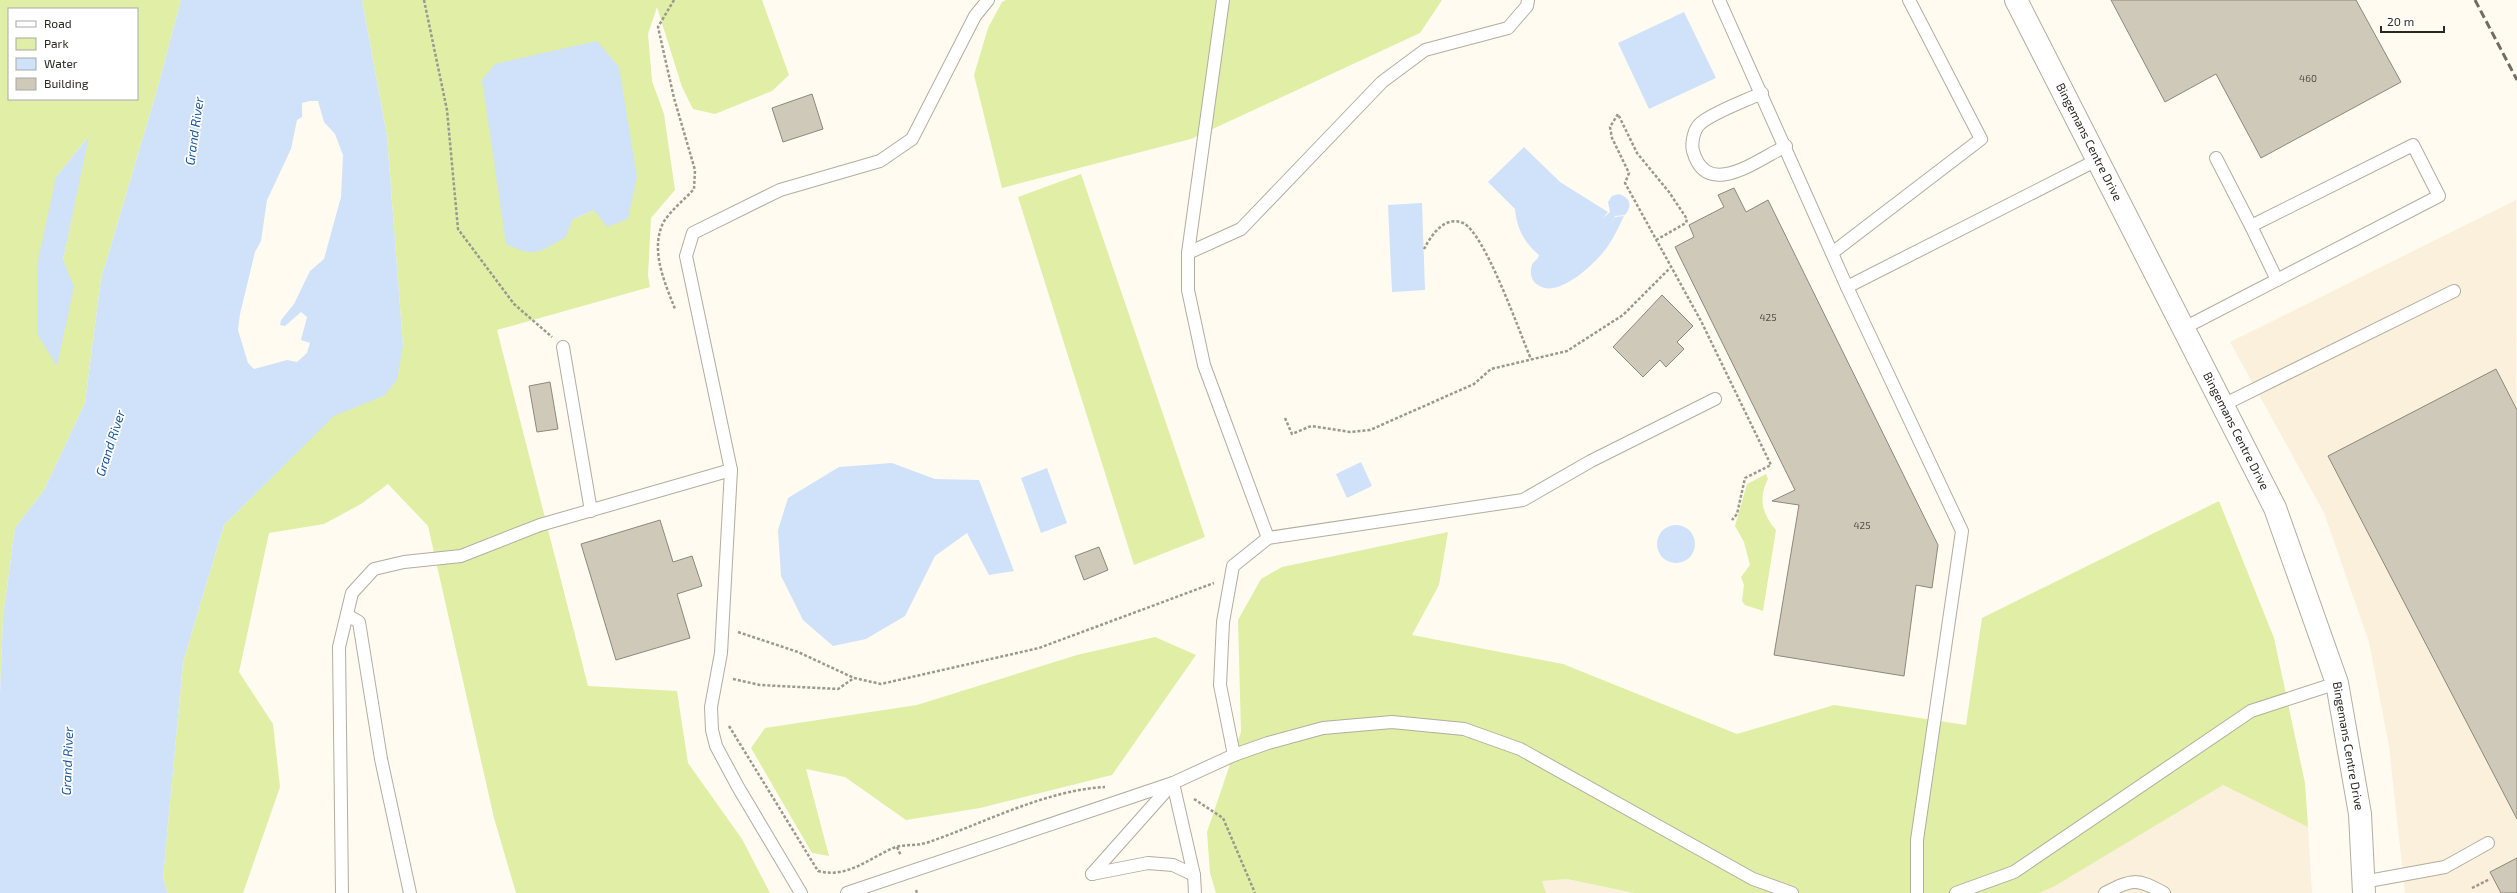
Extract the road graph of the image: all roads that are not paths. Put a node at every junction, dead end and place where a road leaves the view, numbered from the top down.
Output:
1 (988, 0) edge
2 (1223, 0) edge
3 (1528, 0) edge
4 (1719, 0) edge
5 (1909, 0) edge
6 (2016, 0) edge
7 (1762, 93) junction
8 (1786, 146) junction
9 (2216, 158) dead end
10 (2099, 159) junction
11 (2252, 226) junction
12 (1188, 252) junction
13 (1832, 254) junction
14 (2277, 280) junction
15 (1847, 287) junction
16 (2454, 291) dead end
17 (2184, 328) junction
18 (562, 347) road end
19 (1715, 399) dead end
20 (2223, 405) junction
21 (731, 470) junction
22 (591, 511) junction
23 (1268, 538) junction
24 (347, 615) junction
25 (2337, 683) junction
26 (1234, 755) junction
27 (1173, 783) junction
28 (2488, 843) dead end
29 (1194, 875) junction
30 (2364, 887) edge
31 (342, 893) edge
32 (410, 893) edge
33 (801, 893) edge
34 (847, 893) edge
35 (1195, 893) edge
36 (1792, 893) edge
37 (1917, 893) edge
38 (1956, 893) edge
39 (2105, 893) edge
40 (2164, 893) edge

1 - 21 lane
2 - 12 lane
3 - 12 lane
4 - 7 lane
5 - 13 lane
6 - 10 main road, Bingemans Centre Drive
7 - 8 lane
7 - 8 lane
8 - 13 lane
9 - 11 lane
10 - 15 lane
10 - 17 main road, Bingemans Centre Drive
11 - 14 lane
11 - 14 lane
12 - 23 lane
13 - 15 lane
14 - 17 lane
15 - 37 lane
16 - 20 lane
17 - 20 main road, Bingemans Centre Drive
18 - 22 lane
19 - 23 lane
20 - 25 main road, Bingemans Centre Drive
21 - 22 lane
21 - 33 lane
22 - 24 lane
23 - 26 lane
24 - 31 lane
24 - 32 lane
25 - 30 main road, Bingemans Centre Drive
25 - 38 lane
26 - 27 lane
26 - 36 lane
27 - 29 lane
27 - 29 lane
27 - 34 lane
28 - 30 lane
29 - 35 lane
39 - 40 lane

